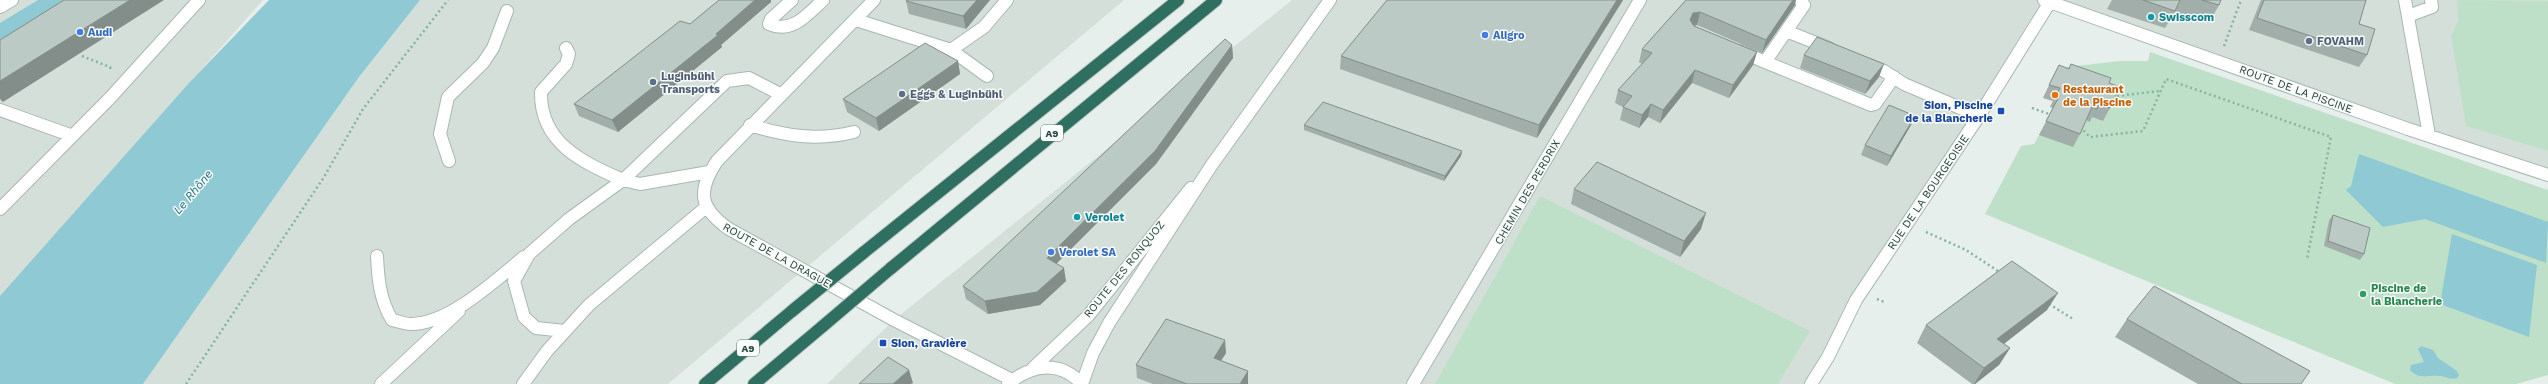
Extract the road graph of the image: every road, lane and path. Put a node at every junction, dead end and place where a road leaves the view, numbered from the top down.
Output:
1 (12, 0) edge
2 (199, 0) edge
3 (448, 0) edge
4 (792, 0) edge
5 (823, 0) edge
6 (874, 0) edge
7 (1007, 0) edge
8 (1178, 0) edge
9 (1216, 0) edge
10 (1330, 0) edge
11 (1640, 0) edge
12 (1800, 0) edge
13 (2241, 0) edge
14 (2405, 0) edge
15 (2431, 0) edge
16 (2047, 1) edge
17 (0, 7) edge
18 (508, 11) dead end
19 (2408, 16) junction
20 (856, 20) junction
21 (1786, 31) junction
22 (1730, 47) edge
23 (566, 48) dead end
24 (951, 50) junction
25 (1842, 54) edge
26 (82, 56) dead end
27 (1856, 59) edge
28 (2218, 61) junction
29 (1765, 62) junction
30 (987, 76) dead end
31 (106, 77) dead end
32 (1894, 77) junction
33 (2161, 91) junction
34 (780, 94) junction
35 (2117, 96) edge
36 (2032, 108) dead end
37 (0, 110) edge
38 (1979, 116) junction
39 (2058, 117) edge
40 (2076, 124) edge
41 (750, 125) junction
42 (854, 132) dead end
43 (70, 135) junction
44 (2429, 136) junction
45 (449, 161) dead end
46 (1211, 166) junction
47 (709, 172) junction
48 (2548, 175) edge
49 (622, 180) junction
50 (705, 208) junction
51 (0, 209) edge
52 (1926, 232) dead end
53 (528, 254) junction
54 (377, 256) dead end
55 (2307, 259) dead end
56 (2006, 276) edge
57 (478, 292) junction
58 (2046, 302) edge
59 (2073, 319) dead end
60 (565, 331) junction
61 (1034, 368) junction
62 (1010, 382) edge
63 (186, 384) edge
64 (381, 384) edge
65 (522, 384) edge
66 (705, 384) edge
67 (754, 384) edge
68 (1082, 384) edge
69 (1413, 384) edge
70 (1811, 384) edge

1 - 17 street
2 - 43 street
3 - 63 path
4 - 5 street
6 - 20 street
7 - 24 street
8 - 66 highway, A9, bridge
9 - 67 highway, A9, bridge
10 - 46 street, ROUTE DES RONQUOZ
11 - 69 street, CHEMIN DES PERDRIX
12 - 21 street
13 - 28 path
14 - 19 street
15 - 19 street
16 - 28 street, ROUTE DE LA PISCINE
16 - 38 street, RUE DE LA BOURGEOISIE
18 - 45 street
19 - 44 street
20 - 24 street
20 - 34 street
21 - 25 street
21 - 29 street
22 - 29 street
23 - 49 street
24 - 30 street
26 - 31 path
27 - 32 street
28 - 44 street, ROUTE DE LA PISCINE
29 - 32 street
32 - 38 street
33 - 35 path
33 - 40 path
33 - 55 path
34 - 41 street
34 - 49 street
36 - 39 path
37 - 43 street
38 - 70 street, RUE DE LA BOURGEOISIE
41 - 42 street
41 - 47 street
43 - 51 street
44 - 48 street, ROUTE DE LA PISCINE
46 - 61 street, ROUTE DES RONQUOZ
46 - 68 street, ROUTE DES RONQUOZ
47 - 49 street
47 - 50 street
49 - 53 street
50 - 60 street
50 - 62 street, ROUTE DE LA DRAGUE
52 - 56 path
53 - 57 street
53 - 60 street
54 - 57 street
57 - 64 street
58 - 59 path
60 - 65 street
61 - 62 street
61 - 68 street

